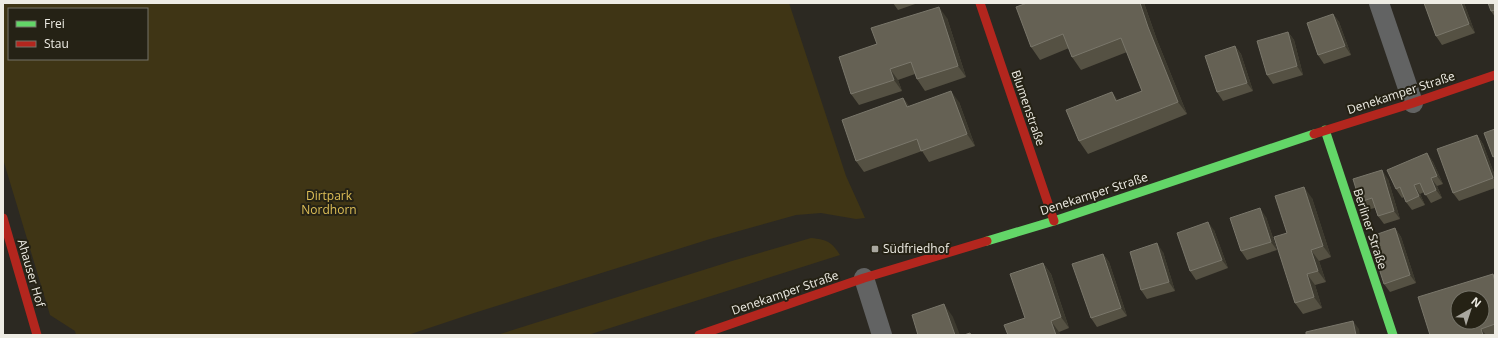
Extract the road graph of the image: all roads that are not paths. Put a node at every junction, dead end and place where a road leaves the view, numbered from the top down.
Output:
1 (980, 3) edge
2 (1379, 3) edge
3 (1495, 75) edge
4 (1413, 103) junction
5 (1325, 130) junction
6 (3, 218) edge
7 (1054, 221) junction
8 (864, 278) junction
9 (37, 335) edge
10 (699, 335) edge
11 (882, 335) edge
12 (1393, 335) edge

1 - 7 street, Blumenstraße
2 - 4 street
3 - 4 street, Denekamper Straße
4 - 5 street, Denekamper Straße
5 - 7 street, Denekamper Straße
5 - 12 street, Berliner Straße
6 - 9 street, Ahauser Hof
7 - 8 street, Denekamper Straße
8 - 10 street, Denekamper Straße
8 - 11 street

